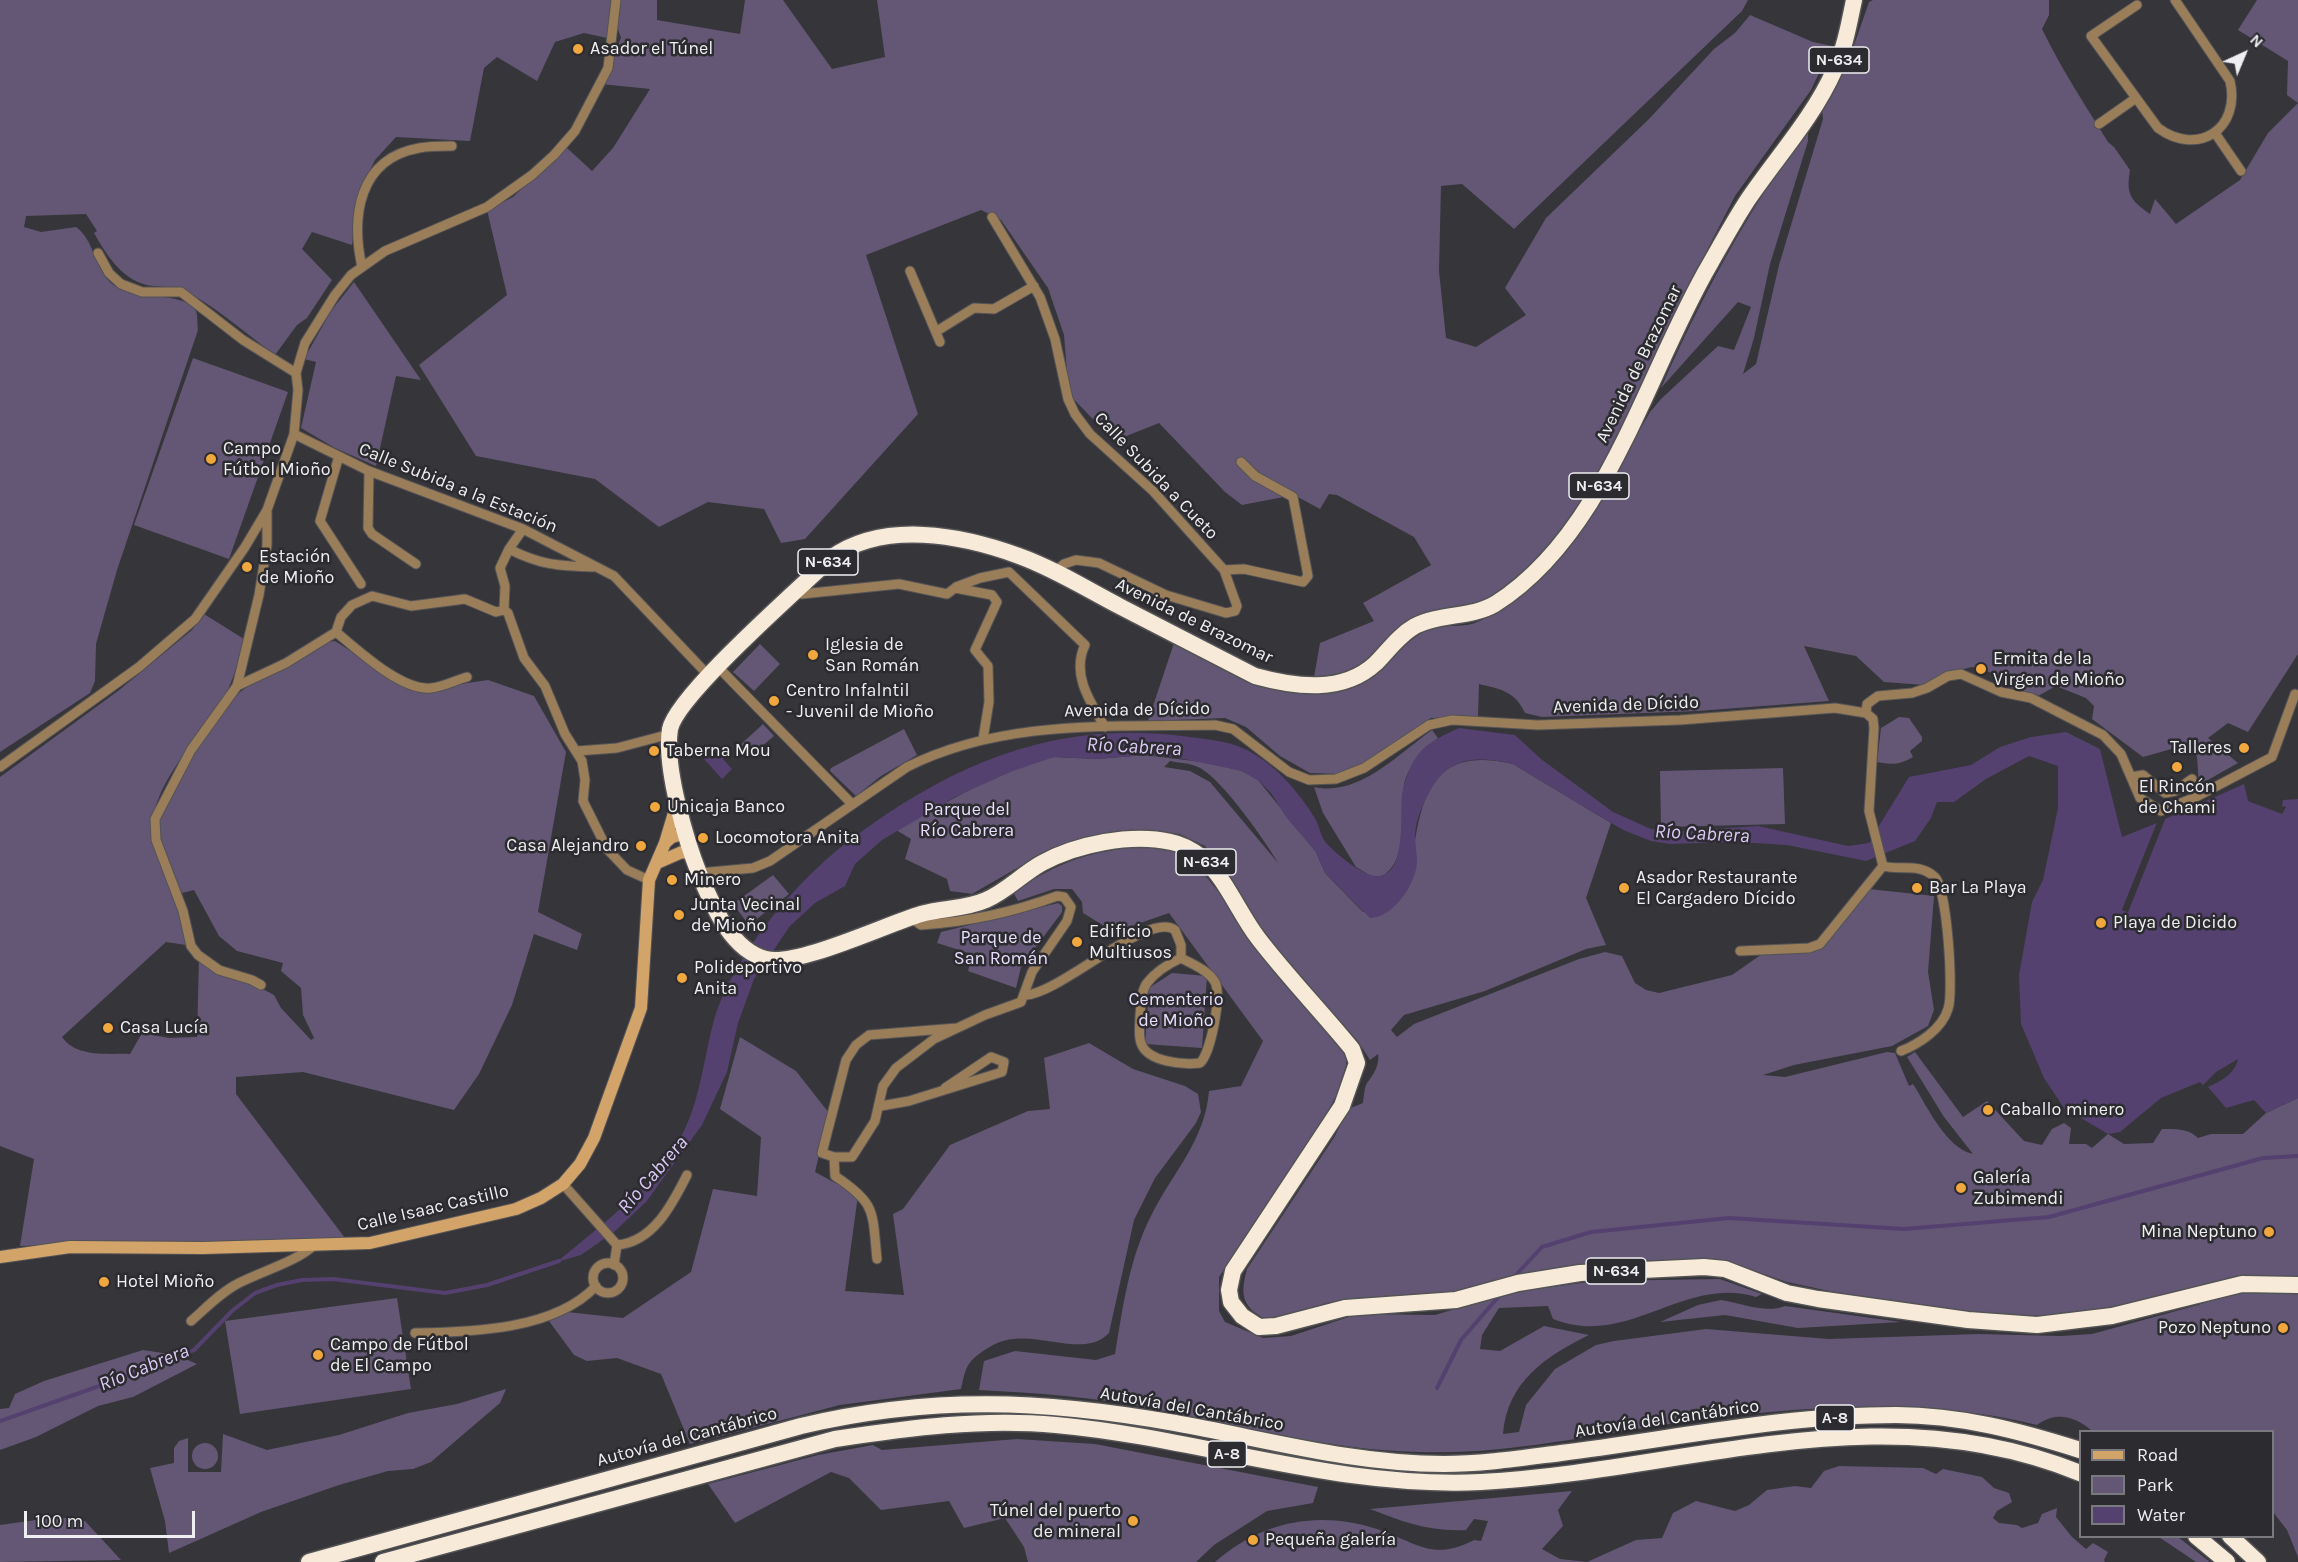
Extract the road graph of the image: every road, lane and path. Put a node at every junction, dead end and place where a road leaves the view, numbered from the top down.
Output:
1 (616, 0) edge
2 (1854, 0) edge
3 (2175, 0) edge
4 (2138, 2) edge
5 (2136, 98) junction
6 (2099, 124) dead end
7 (2215, 132) junction
8 (452, 146) dead end
9 (2241, 171) dead end
10 (992, 217) dead end
11 (98, 253) dead end
12 (362, 267) junction
13 (910, 271) dead end
14 (1034, 286) junction
15 (937, 331) junction
16 (940, 342) dead end
17 (296, 374) junction
18 (294, 434) junction
19 (339, 456) junction
20 (1241, 462) dead end
21 (369, 471) junction
22 (267, 510) junction
23 (523, 529) junction
24 (509, 549) junction
25 (416, 564) dead end
26 (596, 567) junction
27 (1224, 570) junction
28 (1054, 571) junction
29 (361, 584) dead end
30 (955, 588) junction
31 (798, 590) junction
32 (504, 610) junction
33 (336, 632) junction
34 (714, 671) junction
35 (467, 677) dead end
36 (237, 686) junction
37 (2295, 694) dead end
38 (1866, 712) junction
39 (1105, 727) junction
40 (670, 734) junction
41 (983, 738) junction
42 (577, 751) junction
43 (0, 767) edge
44 (2131, 777) junction
45 (2192, 779) dead end
46 (678, 802) junction
47 (852, 804) junction
48 (686, 832) junction
49 (665, 843) junction
50 (692, 854) junction
51 (657, 863) junction
52 (1883, 866) junction
53 (699, 873) junction
54 (649, 880) junction
55 (911, 918) junction
56 (1740, 951) dead end
57 (1181, 958) junction
58 (261, 986) dead end
59 (1026, 995) junction
60 (957, 1028) junction
61 (1901, 1051) dead end
62 (945, 1088) junction
63 (880, 1106) junction
64 (834, 1157) junction
65 (687, 1175) dead end
66 (563, 1184) junction
67 (314, 1245) junction
68 (616, 1247) junction
69 (0, 1257) edge
70 (877, 1259) dead end
71 (614, 1265) junction
72 (2298, 1285) edge
73 (596, 1286) junction
74 (191, 1321) dead end
75 (415, 1333) dead end
76 (2079, 1450) edge
77 (2079, 1473) edge
78 (2198, 1538) edge
79 (2232, 1538) edge
80 (309, 1562) edge
81 (383, 1562) edge
82 (2227, 1562) edge
83 (2259, 1562) edge

1 - 12 street
2 - 28 highway, Avenida de Brazomar / N-634
3 - 7 street
4 - 5 street
5 - 6 street
5 - 7 street
7 - 9 street
8 - 12 street
10 - 14 street, Calle Subida a Cueto
11 - 17 street
12 - 17 street
13 - 15 street
14 - 15 street
14 - 27 street, Calle Subida a Cueto
15 - 16 street
17 - 18 street
18 - 19 street, Calle Subida a la Estación
18 - 22 street
19 - 21 street, Calle Subida a la Estación
19 - 29 street
20 - 27 street
21 - 23 street, Calle Subida a la Estación
21 - 25 street
22 - 36 street
22 - 43 street
23 - 24 street
23 - 26 street, Calle Subida a la Estación
24 - 26 street
24 - 32 street
26 - 34 street, Calle Subida a la Estación
27 - 28 street, Calle Subida a Cueto
28 - 31 highway, Avenida de Brazomar / N-634
30 - 31 street
30 - 39 street
30 - 41 street
31 - 34 highway, Avenida de Brazomar / N-634
32 - 33 street
32 - 42 street
33 - 35 street
33 - 36 street
34 - 40 highway, Avenida de Brazomar / N-634
34 - 47 street, Calle Subida a la Estación
36 - 58 street
37 - 44 street
38 - 39 street, Avenida de Dícido
38 - 44 street
38 - 52 street
39 - 41 street, Avenida de Dícido
40 - 42 street
40 - 46 highway, Avenida de Brazomar / N-634
41 - 47 street, Avenida de Dícido
42 - 54 street
44 - 45 street
46 - 48 highway, Avenida de Brazomar / N-634
46 - 49 street, Calle Isaac Castillo
47 - 53 street, Avenida de Dícido
48 - 49 street
48 - 50 highway, Avenida de Brazomar / N-634
49 - 51 street, Calle Isaac Castillo
50 - 51 street
50 - 53 highway, Avenida de Brazomar / N-634
51 - 54 street, Calle Isaac Castillo
52 - 56 street
52 - 61 street
53 - 55 highway, Avenida de Brazomar / N-634
54 - 66 street, Calle Isaac Castillo
55 - 59 street
55 - 72 highway, N-634
57 - 57 street
57 - 59 street
59 - 60 street
60 - 63 street
60 - 64 street
62 - 62 street
62 - 63 street
63 - 64 street
64 - 70 street
65 - 68 street
66 - 67 street, Calle Isaac Castillo
66 - 68 street
67 - 69 street, Calle Isaac Castillo
67 - 74 street
68 - 71 street
71 - 73 street
71 - 73 street
73 - 75 street
76 - 80 highway, Autovía del Cantábrico / A-8
77 - 81 highway, Autovía del Cantábrico / A-8
78 - 82 highway
79 - 83 highway

